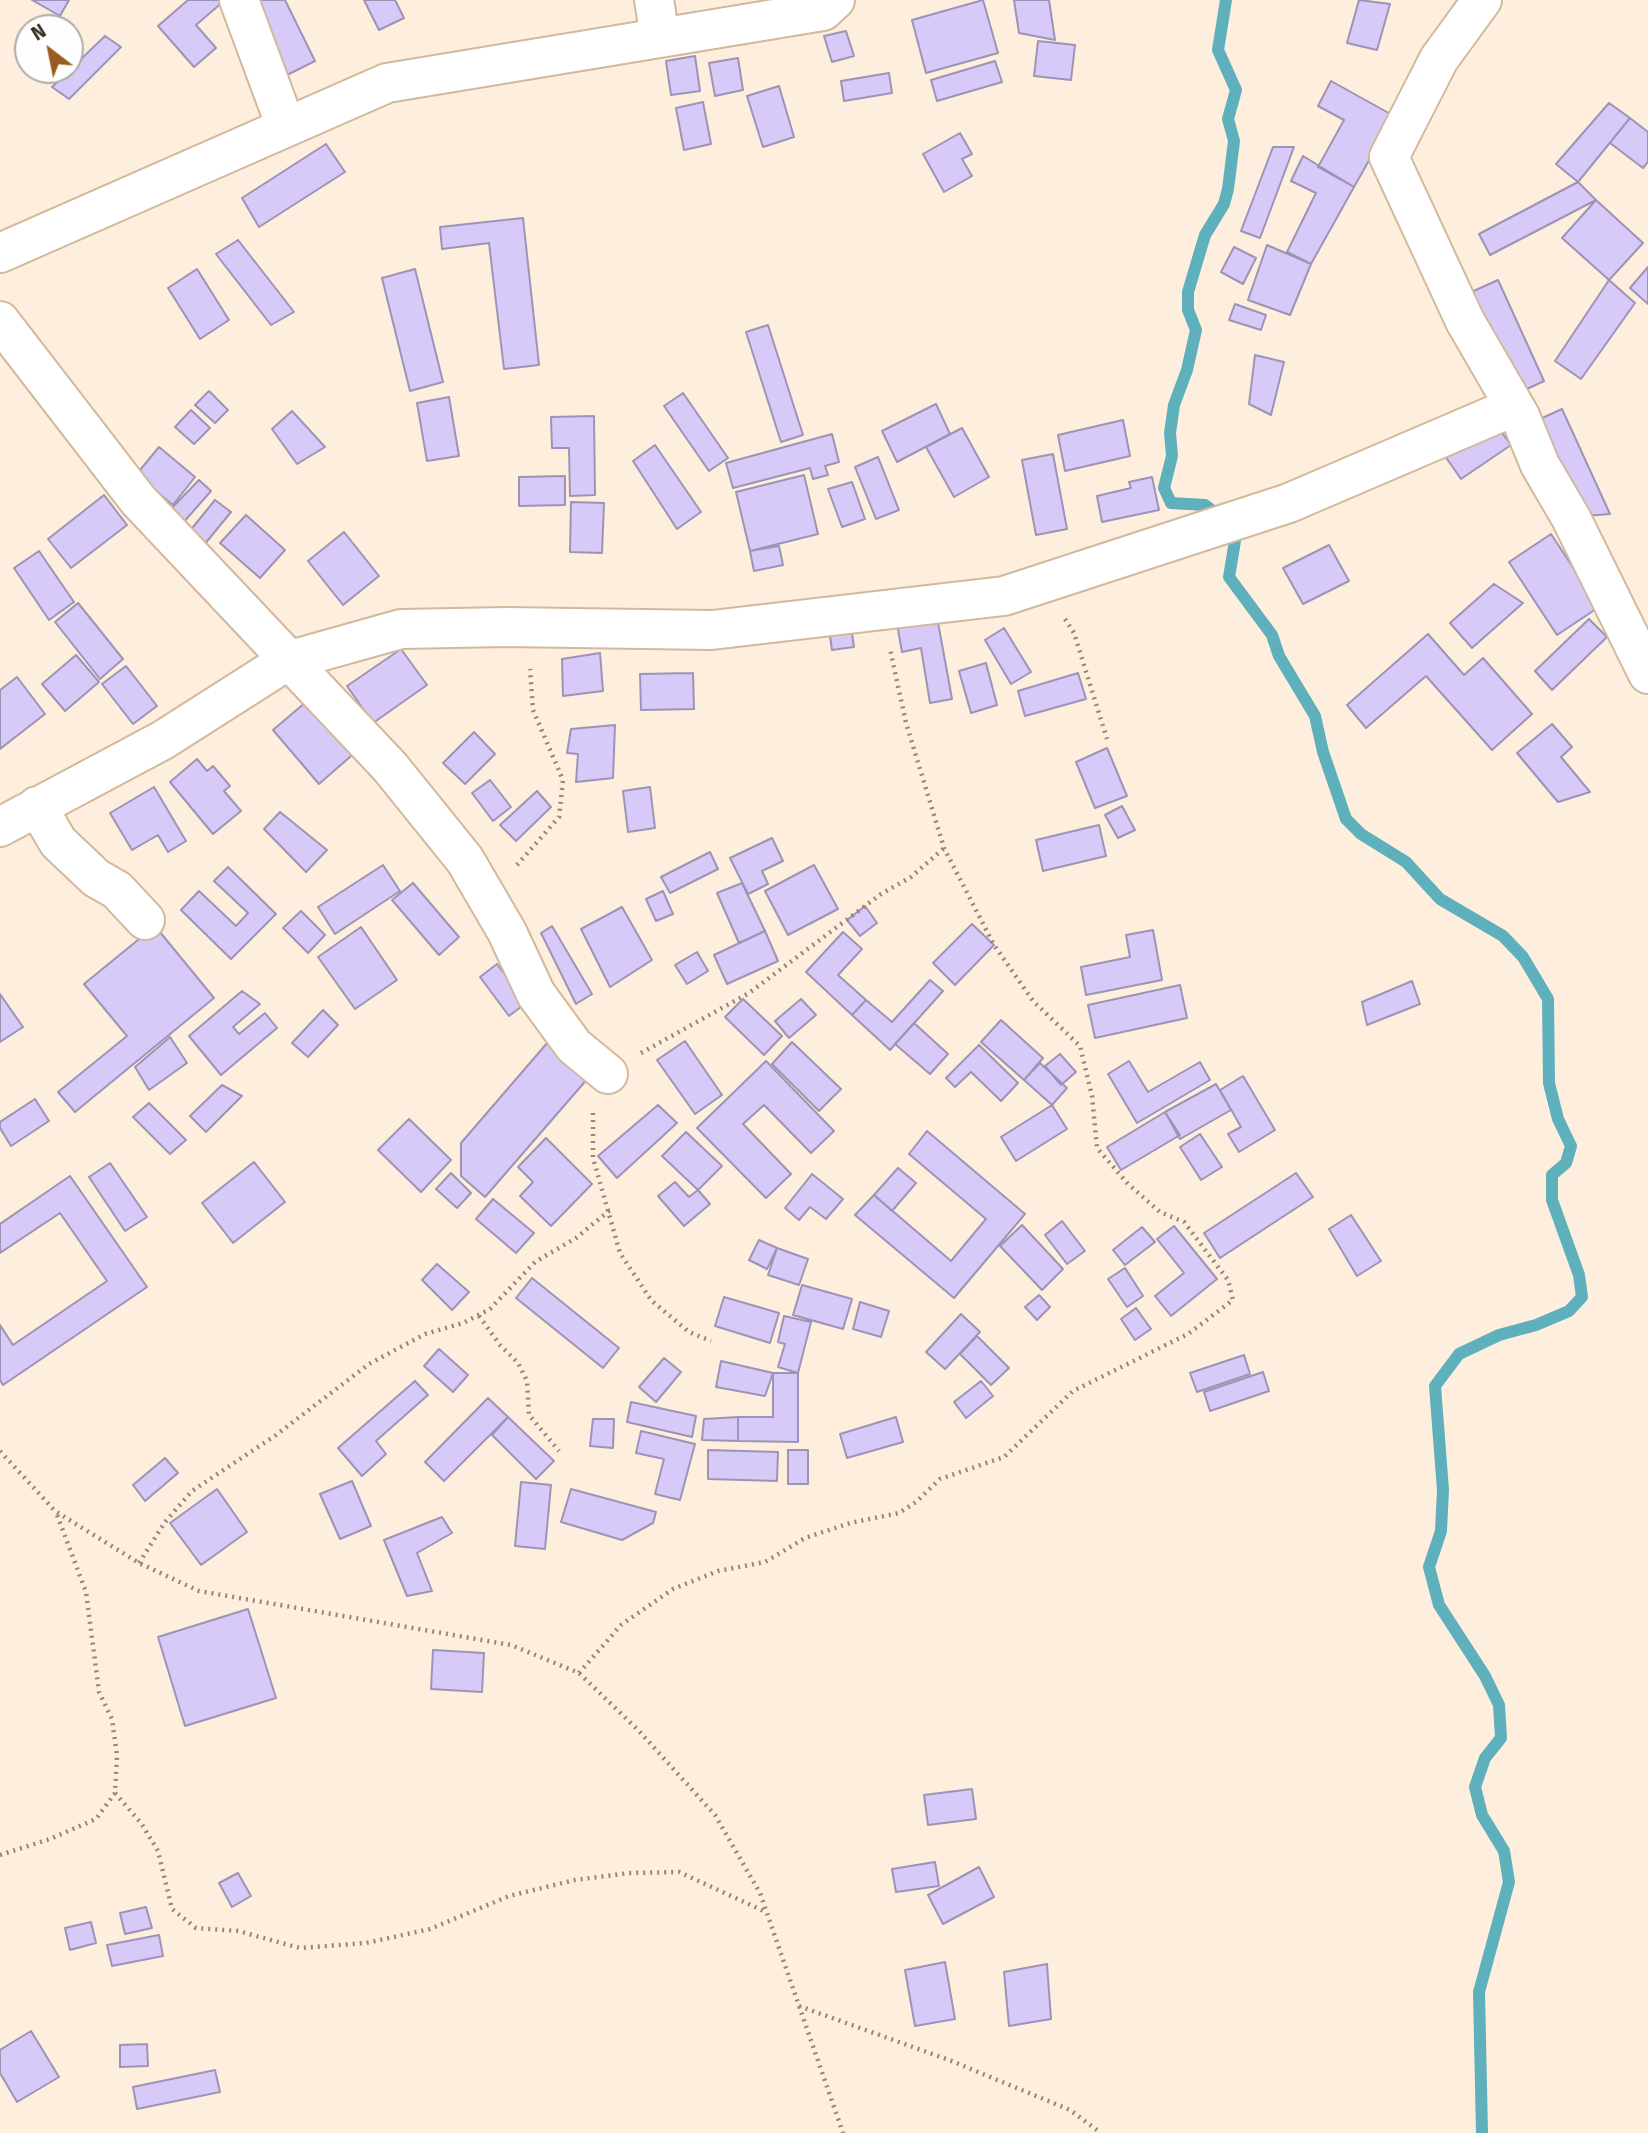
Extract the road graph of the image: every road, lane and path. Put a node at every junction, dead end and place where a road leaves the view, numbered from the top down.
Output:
1 (240, 0) edge
2 (654, 0) edge
3 (835, 0) edge
4 (1482, 0) edge
5 (660, 37) junction
6 (286, 127) junction
7 (0, 253) edge
8 (0, 321) edge
9 (1520, 416) junction
10 (1042, 583) junction
11 (881, 611) junction
12 (526, 629) junction
13 (287, 661) junction
14 (1648, 674) edge
15 (1107, 739) dead end
16 (37, 806) junction
17 (0, 827) edge
18 (944, 848) junction
19 (492, 904) junction
20 (145, 920) dead end
21 (608, 1074) junction
22 (610, 1210) junction
23 (479, 1316) junction
24 (711, 1341) dead end
25 (0, 1451) edge
26 (559, 1451) dead end
27 (55, 1511) junction
28 (139, 1563) junction
29 (579, 1673) junction
30 (115, 1793) junction
31 (0, 1855) edge
32 (767, 1912) junction
33 (798, 2006) junction
34 (843, 2133) edge
35 (1101, 2133) edge

1 - 6 street
2 - 5 street
3 - 5 street
4 - 9 street
5 - 6 street
6 - 7 street
8 - 13 street
9 - 10 street
9 - 14 street
10 - 11 street
10 - 15 path
11 - 12 street
11 - 18 path
12 - 13 street
12 - 19 path
13 - 16 street
13 - 19 street
16 - 17 street
16 - 20 street
18 - 21 path
18 - 29 path
19 - 21 street
21 - 22 path
22 - 23 path
22 - 24 path
23 - 26 path
23 - 28 path
25 - 27 path
27 - 28 path
27 - 30 path
28 - 29 path
29 - 32 path
30 - 31 path
30 - 32 path
32 - 33 path
33 - 34 path
33 - 35 path

